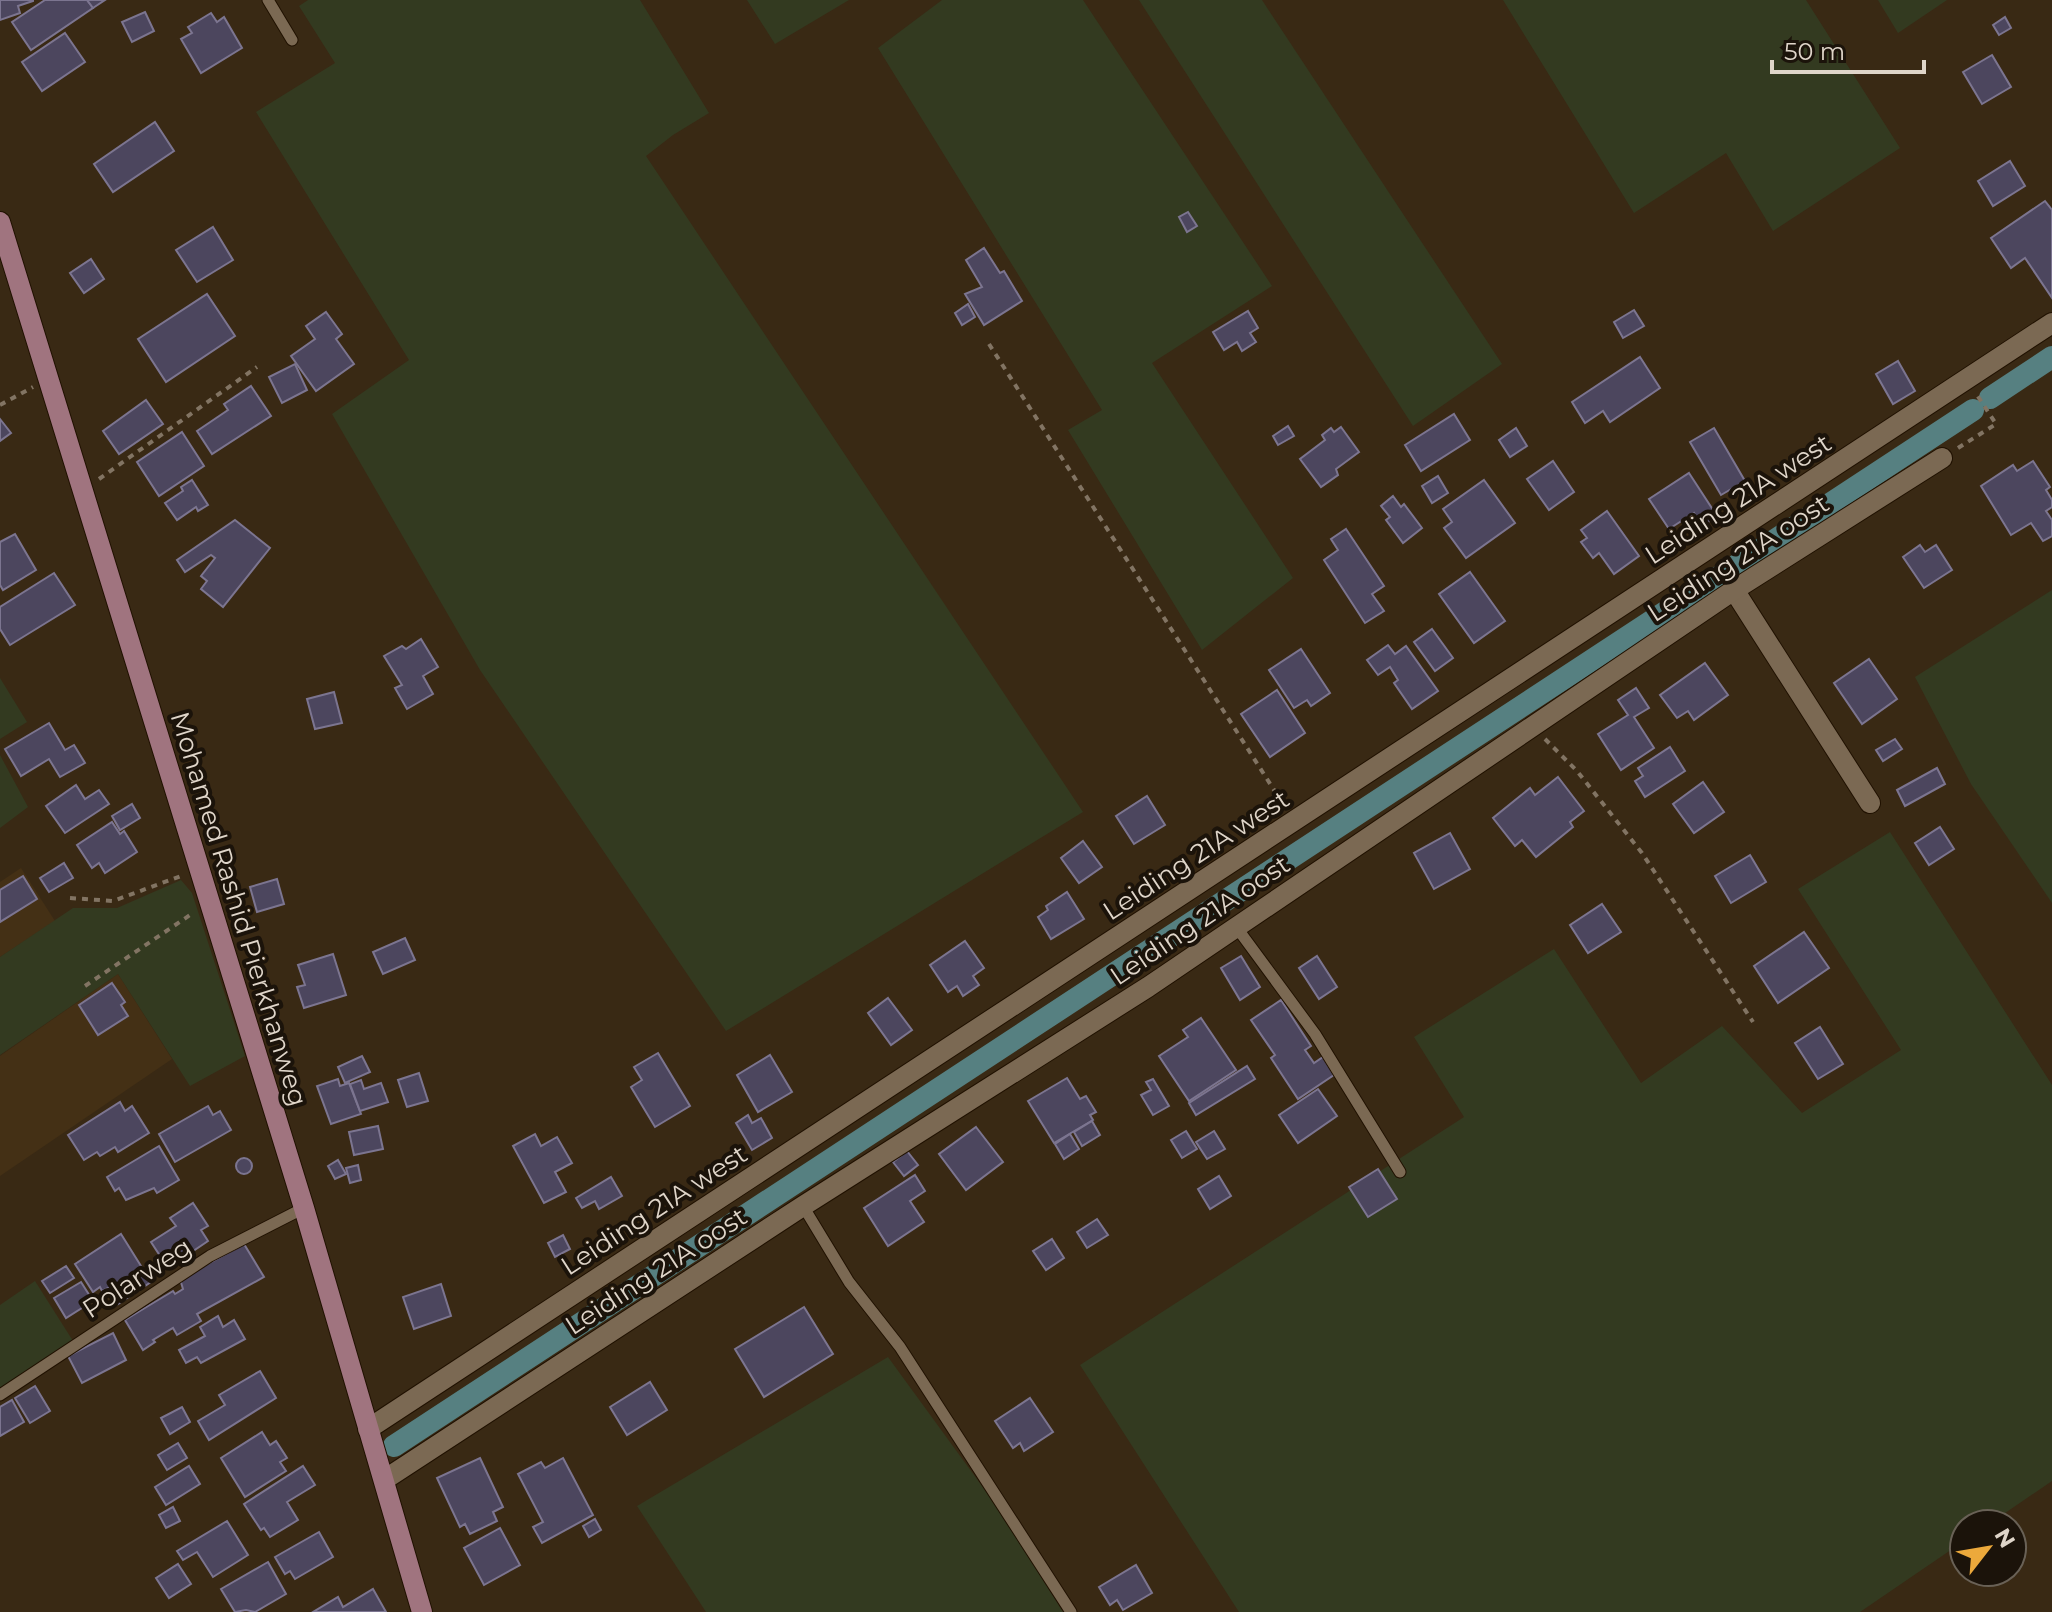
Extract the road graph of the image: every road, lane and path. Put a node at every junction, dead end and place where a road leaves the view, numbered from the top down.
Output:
1 (268, 0) edge
2 (292, 40) dead end
3 (0, 222) edge
4 (2052, 323) edge
5 (989, 344) dead end
6 (257, 367) dead end
7 (50, 379) junction
8 (1966, 380) junction
9 (0, 405) edge
10 (1942, 458) joint
11 (84, 489) junction
12 (1734, 590) junction
13 (1531, 727) junction
14 (1870, 803) dead end
15 (1294, 822) junction
16 (198, 869) junction
17 (70, 898) dead end
18 (208, 903) junction
19 (1237, 928) junction
20 (85, 986) dead end
21 (1753, 1022) dead end
22 (1400, 1172) dead end
23 (803, 1206) junction
24 (304, 1208) junction
25 (0, 1395) edge
26 (368, 1429) junction
27 (384, 1480) junction
28 (419, 1611) edge
29 (1071, 1612) edge

1 - 2 lane
3 - 7 street, Mohamed Rashid Pierkhanweg
4 - 8 street, Leiding 21A west
5 - 15 path
6 - 11 path
7 - 9 path
7 - 11 street, Mohamed Rashid Pierkhanweg
8 - 10 path
8 - 15 street, Leiding 21A west
10 - 12 street, Leiding 21A oost
11 - 16 street, Mohamed Rashid Pierkhanweg
12 - 13 street, Leiding 21A oost
12 - 14 street
13 - 19 street, Leiding 21A oost
13 - 21 path
15 - 26 street, Leiding 21A west
16 - 17 path
16 - 18 street, Mohamed Rashid Pierkhanweg
18 - 20 path
18 - 24 street, Mohamed Rashid Pierkhanweg
19 - 22 lane
19 - 23 street, Leiding 21A oost
23 - 27 street, Leiding 21A oost
23 - 29 lane
24 - 25 lane, Polarweg
24 - 26 street, Mohamed Rashid Pierkhanweg
26 - 27 street, Mohamed Rashid Pierkhanweg
27 - 28 street, Mohamed Rashid Pierkhanweg

